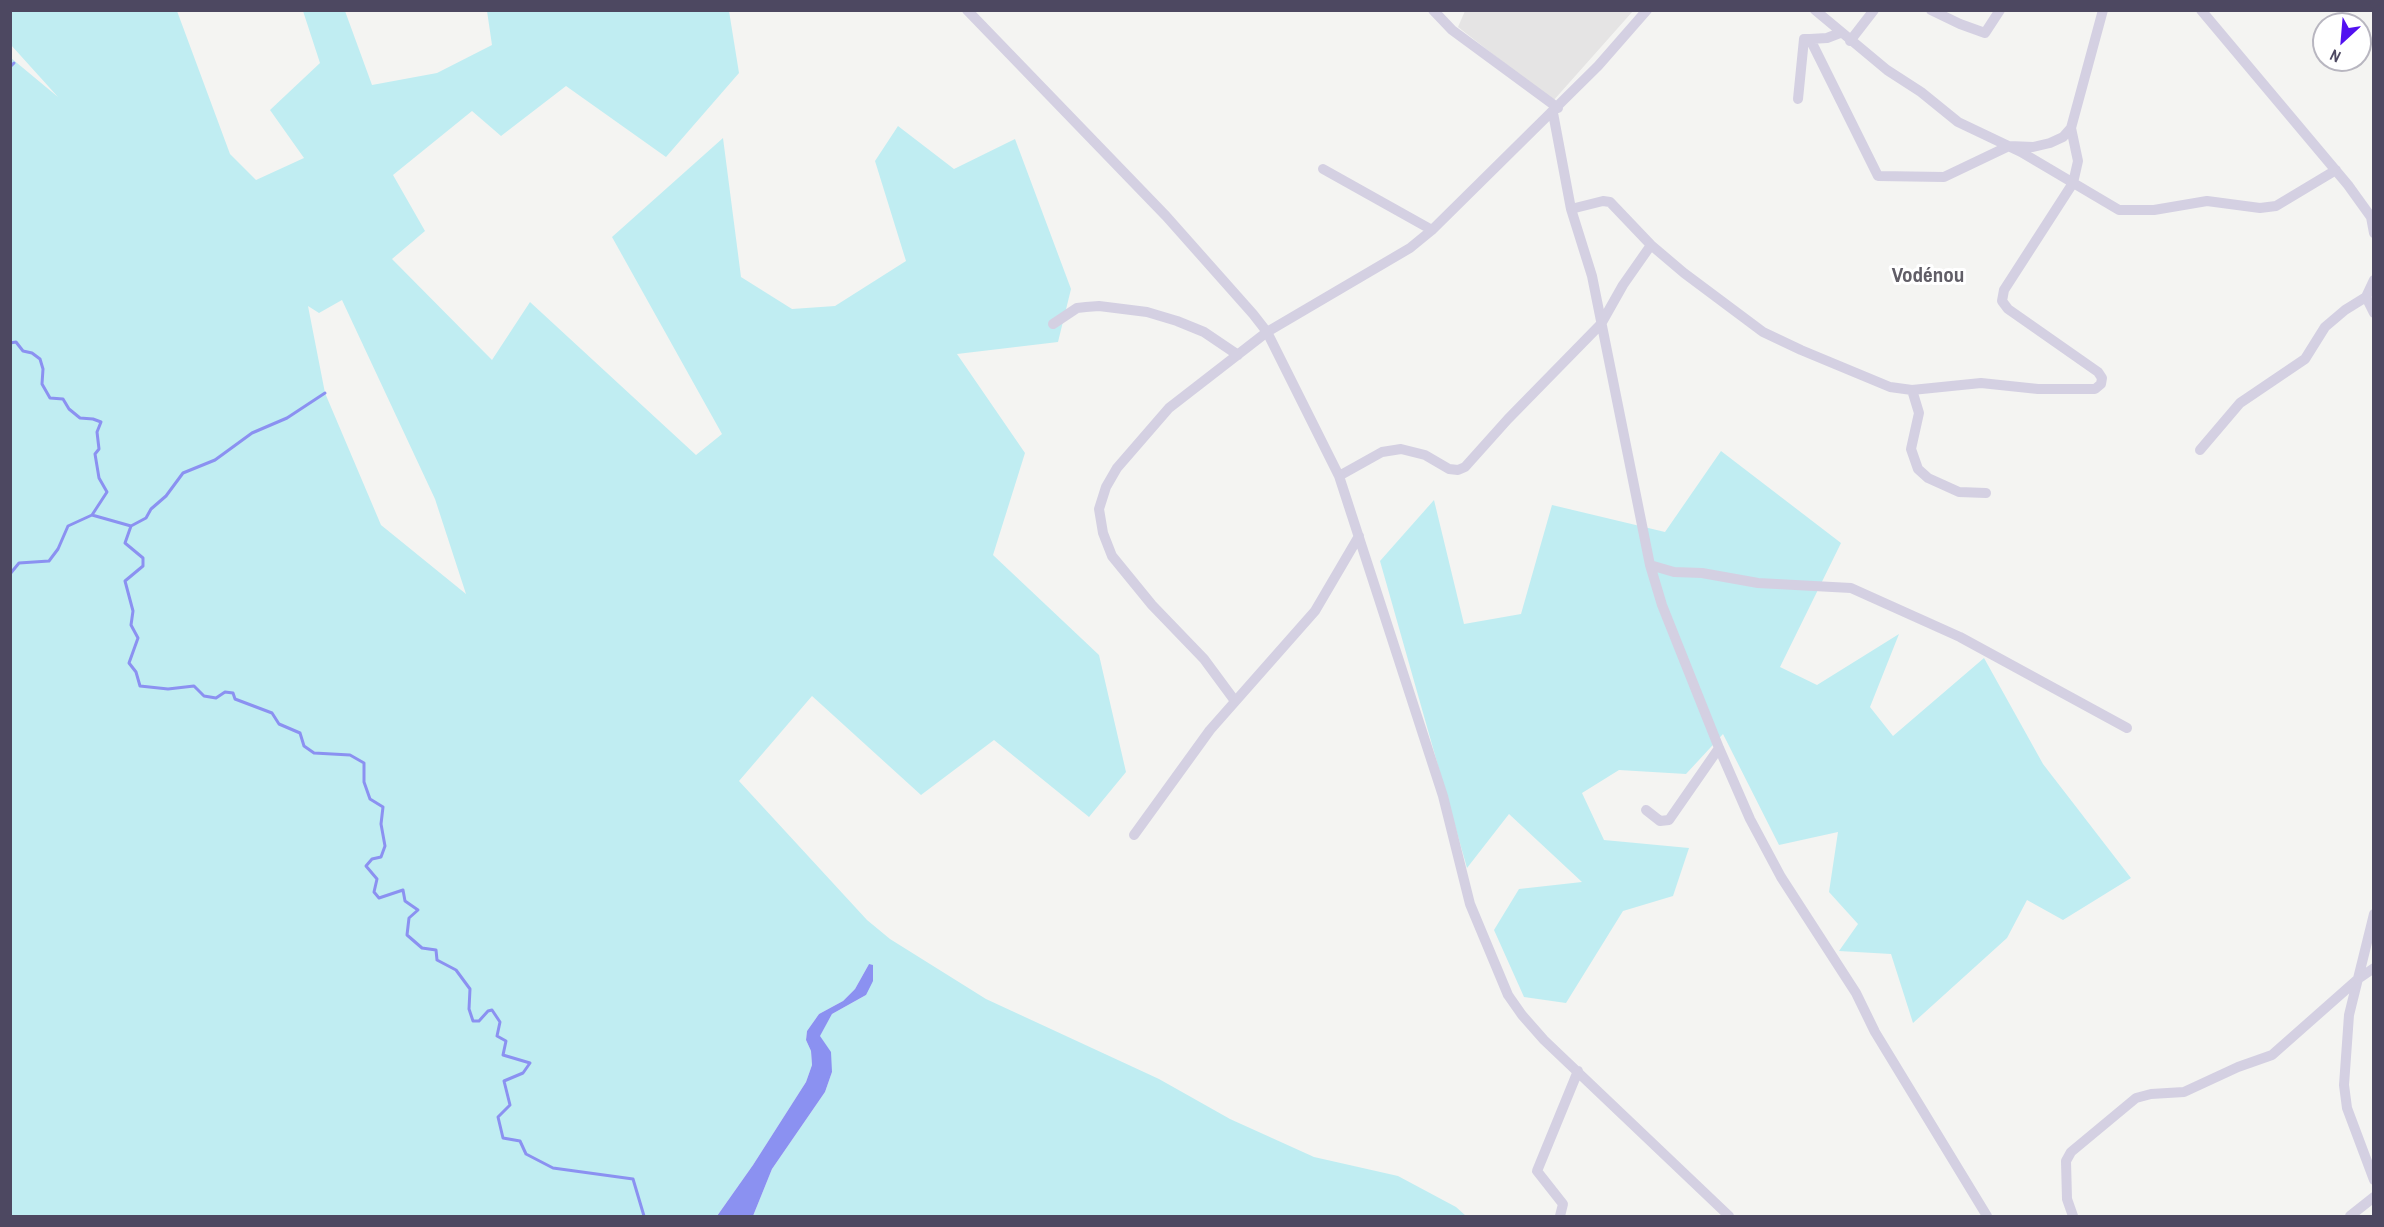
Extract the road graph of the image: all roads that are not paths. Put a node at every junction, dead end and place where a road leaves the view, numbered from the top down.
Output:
1 (967, 10) edge
2 (1434, 10) edge
3 (1647, 10) edge
4 (1815, 10) edge
5 (1874, 10) edge
6 (1931, 10) edge
7 (2000, 10) edge
8 (2103, 10) edge
9 (2201, 10) edge
10 (1840, 33) junction
11 (1810, 39) junction
12 (1850, 41) junction
13 (1798, 99) dead end
14 (1555, 110) junction
15 (2071, 128) junction
16 (2009, 146) junction
17 (1323, 169) dead end
18 (2336, 170) junction
19 (2073, 183) junction
20 (1571, 209) junction
21 (2372, 218) edge
22 (1432, 230) junction
23 (2373, 233) edge
24 (1651, 244) junction
25 (2373, 280) edge
26 (2366, 297) junction
27 (2373, 313) edge
28 (1053, 324) dead end
29 (1602, 324) junction
30 (1267, 332) junction
31 (1238, 355) junction
32 (1912, 390) junction
33 (2200, 450) dead end
34 (1339, 476) junction
35 (1986, 493) dead end
36 (1359, 536) junction
37 (1650, 565) junction
38 (1235, 701) junction
39 (2127, 728) dead end
40 (1719, 748) junction
41 (1646, 810) dead end
42 (1134, 835) dead end
43 (2373, 914) edge
44 (2373, 968) edge
45 (2358, 979) junction
46 (1578, 1071) junction
47 (2373, 1180) edge
48 (2373, 1197) edge
49 (1560, 1216) edge
50 (1730, 1216) edge
51 (1987, 1216) edge
52 (2073, 1216) edge
53 (2350, 1216) edge

1 - 30 street
2 - 14 street
3 - 14 street
4 - 10 street
5 - 12 street
6 - 7 street
8 - 15 street
9 - 18 street
10 - 11 street
10 - 12 street
11 - 13 street
11 - 16 street
12 - 16 street
14 - 20 street
14 - 22 street
15 - 16 street
15 - 19 street
16 - 19 street
17 - 22 street
18 - 19 street
18 - 21 street
19 - 32 street
20 - 24 street
20 - 29 street
21 - 23 street
22 - 30 street
24 - 29 street
24 - 32 street
25 - 26 street
26 - 27 street
26 - 33 street
28 - 31 street
29 - 34 street
29 - 37 street
30 - 31 street
30 - 34 street
31 - 38 street
32 - 35 street
34 - 36 street
36 - 38 street
36 - 46 street
37 - 39 street
37 - 40 street
38 - 42 street
40 - 41 street
40 - 51 street
43 - 45 street
44 - 45 street
45 - 47 street
45 - 52 street
46 - 49 street
46 - 50 street
48 - 53 street

